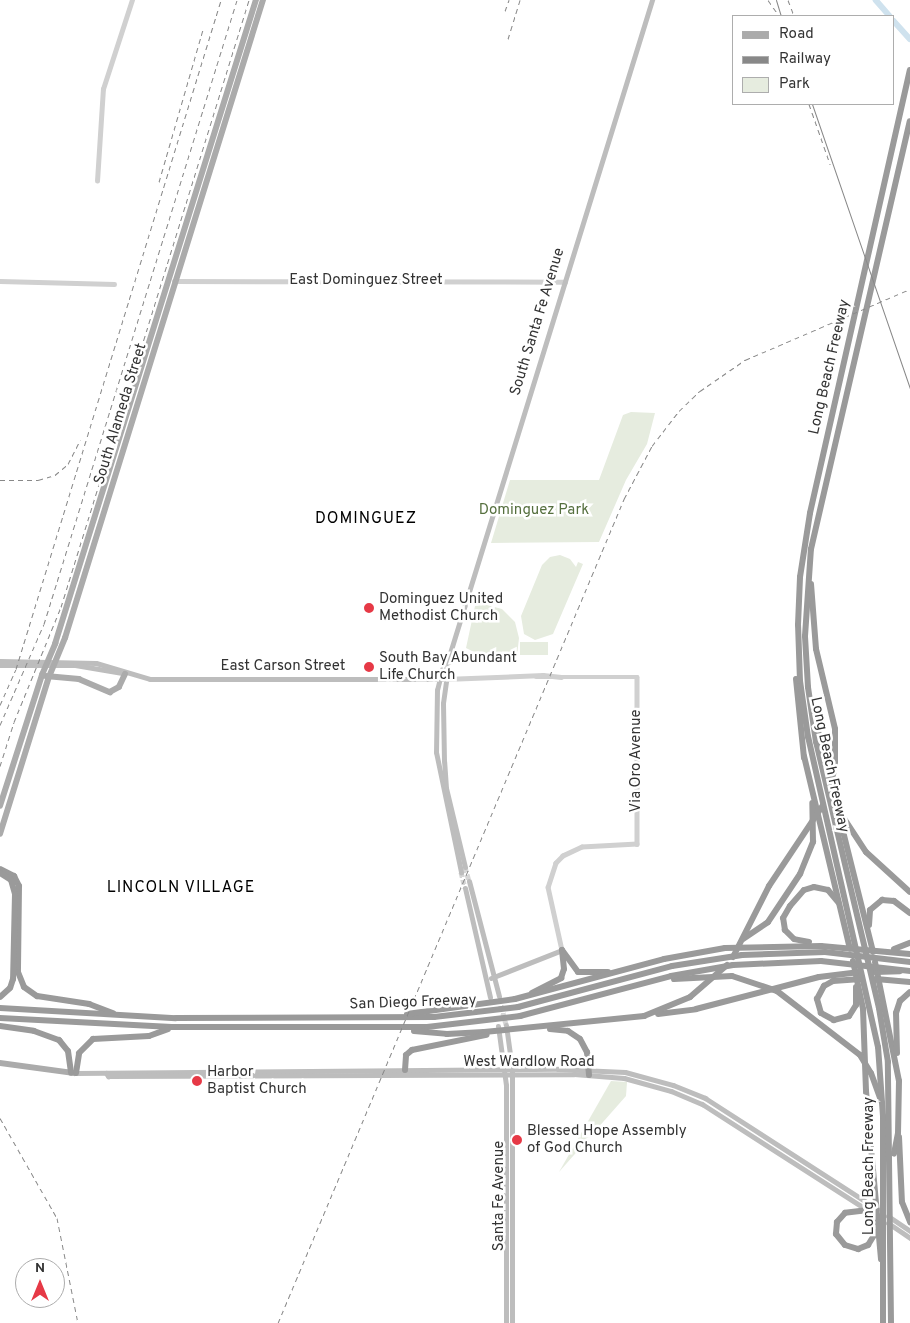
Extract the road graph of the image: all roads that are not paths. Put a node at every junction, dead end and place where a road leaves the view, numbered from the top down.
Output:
1 (132, 0) edge
2 (256, 0) edge
3 (263, 0) edge
4 (652, 0) edge
5 (910, 71) edge
6 (910, 121) edge
7 (212, 154) junction
8 (97, 181) dead end
9 (0, 281) edge
10 (171, 281) junction
11 (565, 282) junction
12 (114, 284) dead end
13 (809, 563) junction
14 (798, 643) junction
15 (450, 653) junction
16 (0, 661) edge
17 (81, 664) junction
18 (0, 665) edge
19 (123, 673) junction
20 (42, 675) junction
21 (49, 677) junction
22 (637, 678) joint
23 (438, 679) junction
24 (445, 679) junction
25 (810, 705) junction
26 (804, 756) junction
27 (0, 806) edge
28 (840, 813) junction
29 (0, 834) edge
30 (465, 867) tunnel mouth
31 (0, 869) edge
32 (461, 872) tunnel mouth
33 (0, 874) edge
34 (468, 881) tunnel mouth
35 (465, 888) tunnel mouth
36 (910, 892) edge
37 (840, 906) junction
38 (910, 913) edge
39 (910, 943) edge
40 (835, 946) junction
41 (872, 946) junction
42 (725, 948) junction
43 (562, 950) junction
44 (910, 954) edge
45 (842, 958) junction
46 (887, 964) junction
47 (909, 967) edge
48 (855, 969) junction
49 (619, 972) junction
50 (847, 976) junction
51 (493, 977) junction
52 (486, 979) junction
53 (648, 982) junction
54 (910, 982) edge
55 (910, 992) edge
56 (499, 996) tunnel mouth
57 (0, 997) edge
58 (490, 998) dead end
59 (522, 998) junction
60 (0, 1008) edge
61 (651, 1014) junction
62 (121, 1016) junction
63 (130, 1017) junction
64 (0, 1018) edge
65 (394, 1022) junction
66 (415, 1022) junction
67 (0, 1026) edge
68 (498, 1026) tunnel mouth
69 (161, 1027) junction
70 (507, 1027) junction
71 (172, 1028) junction
72 (528, 1028) junction
73 (485, 1033) junction
74 (511, 1055) junction
75 (0, 1063) edge
76 (526, 1069) junction
77 (897, 1069) junction
78 (405, 1070) junction
79 (506, 1072) junction
80 (512, 1072) junction
81 (588, 1072) junction
82 (73, 1073) junction
83 (106, 1073) junction
84 (882, 1105) junction
85 (898, 1133) junction
86 (891, 1170) junction
87 (872, 1210) junction
88 (910, 1222) edge
89 (877, 1231) junction
90 (910, 1231) edge
91 (910, 1238) edge
92 (883, 1265) junction
93 (506, 1323) edge
94 (512, 1323) edge
95 (883, 1323) edge
96 (891, 1323) edge

1 - 8 street
2 - 7 main road, South Alameda Street
3 - 7 main road, South Alameda Street
4 - 11 main road, South Santa Fe Avenue
5 - 14 highway, Long Beach Freeway
6 - 13 highway, Long Beach Freeway
7 - 10 main road, South Alameda Street
9 - 12 street
10 - 11 street, East Dominguez Street
10 - 20 main road, South Alameda Street
10 - 21 main road, South Alameda Street
11 - 15 main road, South Santa Fe Avenue
13 - 25 highway, Long Beach Freeway
13 - 61 highway
14 - 26 highway
14 - 84 highway, Long Beach Freeway
15 - 23 main road, South Santa Fe Avenue
15 - 24 main road, South Santa Fe Avenue
16 - 17 main road, East Carson Street
17 - 18 main road, East Carson Street
17 - 19 main road, East Carson Street
19 - 21 main road
19 - 23 main road, East Carson Street
20 - 21 main road
20 - 27 main road, South Alameda Street
21 - 29 main road, South Alameda Street
22 - 24 street, East Carson Street
22 - 43 street, Via Oro Avenue
23 - 24 main road, East Carson Street
23 - 32 main road, South Santa Fe Avenue
24 - 30 main road, South Santa Fe Avenue
25 - 28 highway
25 - 86 highway, Long Beach Freeway
26 - 37 highway
26 - 42 highway
28 - 36 highway
28 - 41 highway
31 - 62 highway
33 - 57 highway
34 - 51 main road
35 - 52 main road
37 - 40 highway
37 - 48 highway
38 - 41 highway
39 - 46 highway
40 - 42 highway
40 - 46 highway
41 - 77 highway
42 - 49 highway
43 - 49 highway
43 - 51 main road
43 - 59 highway
44 - 46 highway
45 - 46 highway, San Diego Freeway
45 - 46 highway, San Diego Freeway
45 - 53 highway, San Diego Freeway
45 - 66 highway, San Diego Freeway
46 - 47 highway, San Diego Freeway
46 - 47 highway, San Diego Freeway
46 - 50 highway
46 - 54 highway
48 - 50 highway
48 - 89 highway
49 - 59 highway
50 - 61 highway
51 - 52 main road
51 - 56 main road
52 - 58 main road
53 - 66 highway, San Diego Freeway
53 - 84 highway
55 - 77 highway
59 - 66 highway
60 - 62 highway, San Diego Freeway
61 - 72 highway
62 - 63 highway, San Diego Freeway
63 - 65 highway
63 - 65 highway, San Diego Freeway
64 - 69 highway, San Diego Freeway
65 - 66 highway, San Diego Freeway
65 - 66 highway
65 - 69 highway
65 - 71 highway, San Diego Freeway
66 - 73 highway
67 - 82 highway
68 - 79 main road
69 - 71 highway, San Diego Freeway
70 - 72 highway
70 - 73 highway
70 - 74 main road
71 - 82 highway
72 - 81 highway
73 - 78 highway
74 - 76 main road
74 - 80 main road
75 - 82 main road
76 - 80 main road, West Wardlow Road
76 - 81 main road, West Wardlow Road
77 - 85 highway
78 - 79 main road, West Wardlow Road
78 - 83 main road, West Wardlow Road
79 - 80 main road, West Wardlow Road
79 - 83 main road, West Wardlow Road
79 - 93 main road, Santa Fe Avenue
80 - 81 main road, West Wardlow Road
80 - 94 main road, Santa Fe Avenue
81 - 87 main road, West Wardlow Road
82 - 83 main road
84 - 92 highway, Long Beach Freeway
85 - 86 highway
85 - 88 highway
86 - 96 highway, Long Beach Freeway
87 - 89 highway
87 - 90 main road, West Wardlow Road
87 - 91 main road, West Wardlow Road
89 - 92 highway
92 - 95 highway, Long Beach Freeway

